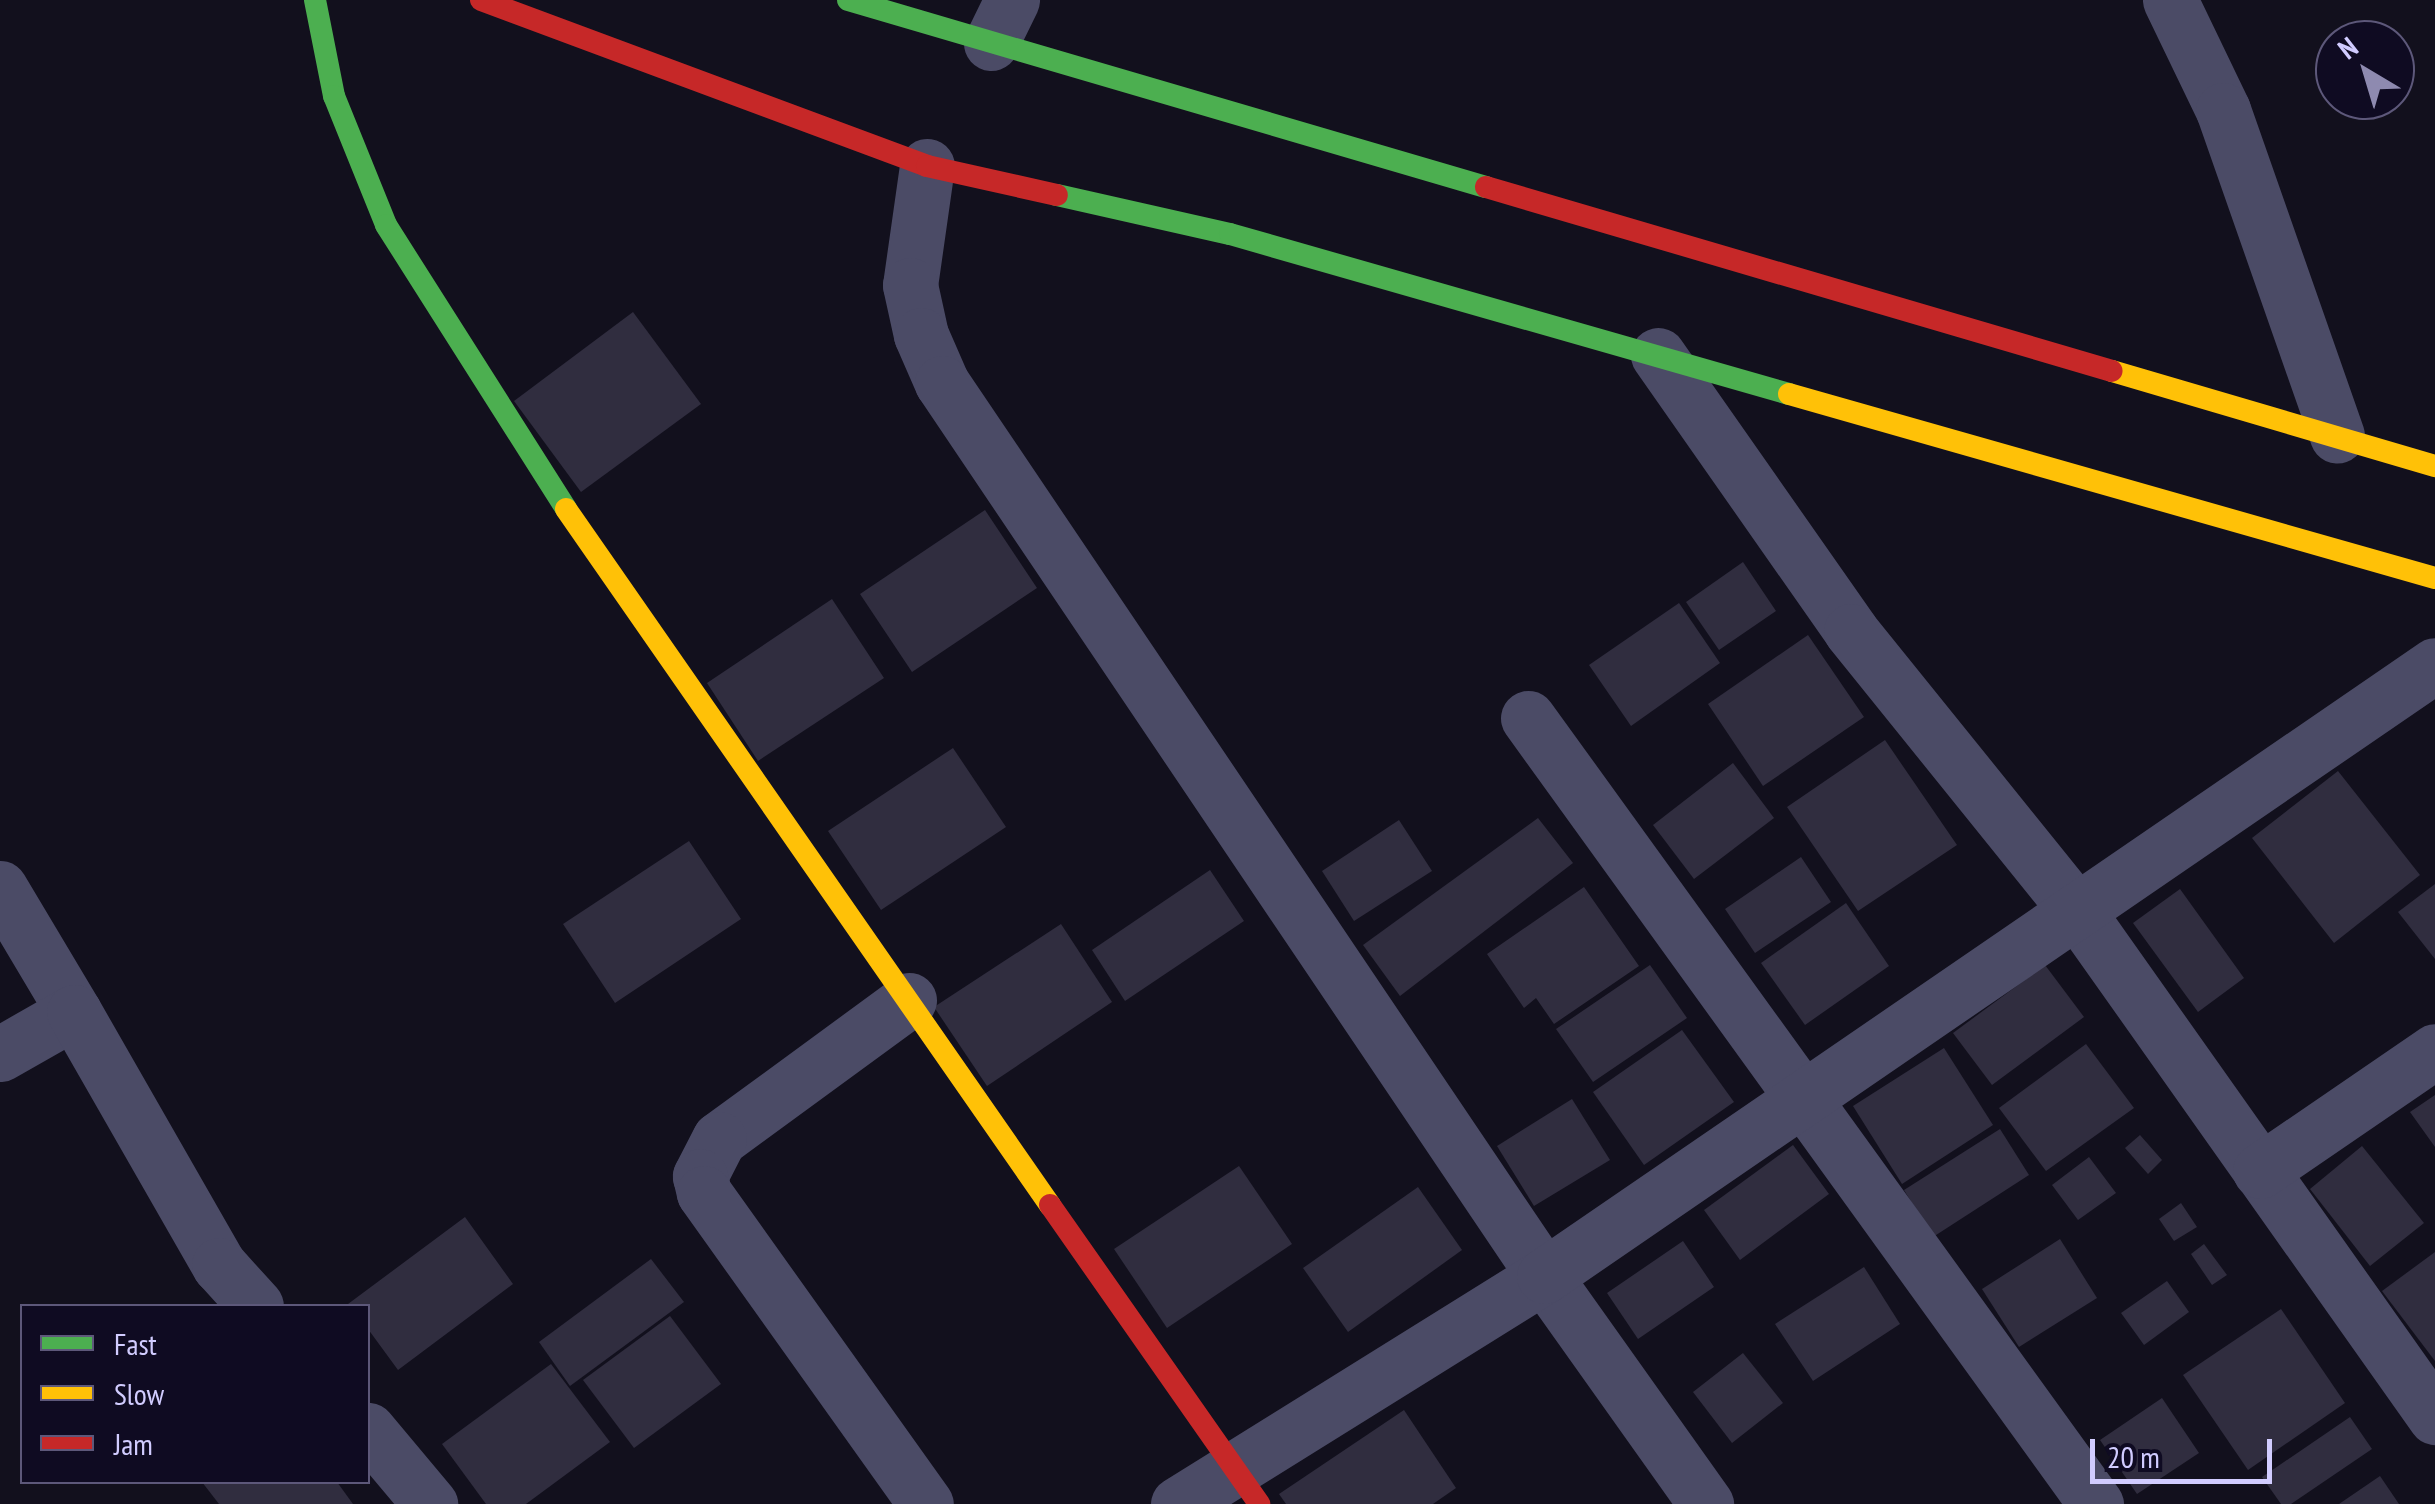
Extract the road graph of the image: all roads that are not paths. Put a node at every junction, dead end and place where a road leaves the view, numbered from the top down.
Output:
1 (316, 0) edge
2 (481, 0) edge
3 (2170, 0) edge
4 (870, 3) edge
5 (1001, 22) edge
6 (926, 166) junction
7 (1658, 355) junction
8 (2336, 436) junction
9 (2435, 466) edge
10 (2435, 578) edge
11 (2435, 665) edge
12 (1528, 718) dead end
13 (0, 888) edge
14 (2076, 911) junction
15 (909, 1000) junction
16 (74, 1012) junction
17 (2435, 1051) edge
18 (0, 1054) edge
19 (1802, 1104) junction
20 (2260, 1171) junction
21 (1544, 1276) junction
22 (254, 1304) edge
23 (2435, 1417) edge
24 (370, 1432) edge
25 (1248, 1486) edge
26 (430, 1504) edge
27 (926, 1504) edge
28 (1178, 1504) edge
29 (1706, 1504) edge
30 (2096, 1504) edge

1 - 15 main road
2 - 6 main road
3 - 8 street
4 - 5 main road
5 - 8 main road
6 - 7 main road
6 - 21 street
7 - 10 main road
7 - 14 street
8 - 9 main road
11 - 14 street
12 - 19 street
13 - 16 street
14 - 19 street
14 - 20 street
15 - 25 main road
15 - 27 street
16 - 18 street
16 - 22 street
17 - 20 street
19 - 21 street
19 - 30 street
20 - 23 street
21 - 25 street
21 - 29 street
24 - 26 street
25 - 28 street

